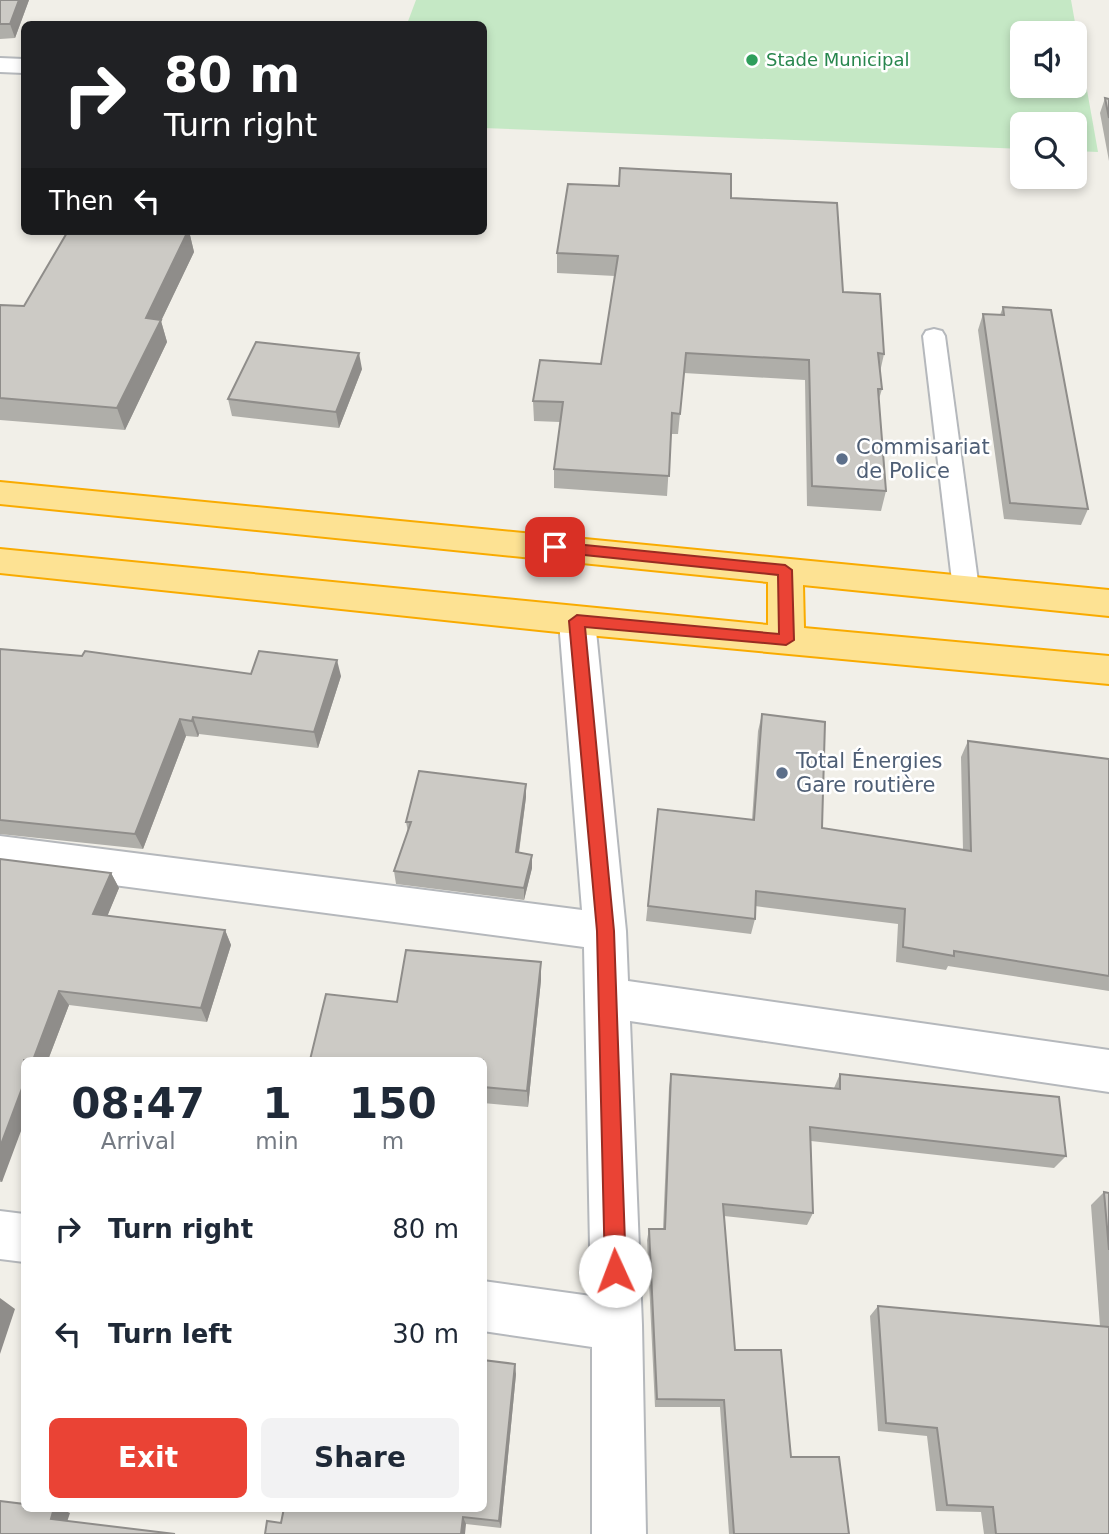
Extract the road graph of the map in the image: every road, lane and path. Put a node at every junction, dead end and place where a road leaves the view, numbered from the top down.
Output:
1 (0, 65) edge
2 (21, 66) edge
3 (934, 336) dead end
4 (0, 493) edge
5 (0, 561) edge
6 (785, 570) junction
7 (966, 589) junction
8 (1109, 603) edge
9 (577, 621) junction
10 (786, 640) junction
11 (1109, 670) edge
12 (0, 853) edge
13 (605, 931) junction
14 (607, 998) junction
15 (1109, 1071) edge
16 (0, 1235) edge
17 (21, 1238) edge
18 (487, 1307) edge
19 (617, 1325) junction
20 (619, 1534) edge

1 - 2 street
3 - 7 lane
4 - 6 highway
5 - 9 highway
6 - 7 highway
6 - 10 highway
7 - 8 highway
9 - 10 highway
9 - 13 street
10 - 11 highway
12 - 13 street
13 - 14 street
14 - 15 street
14 - 19 street
16 - 17 street
18 - 19 street
19 - 20 street

